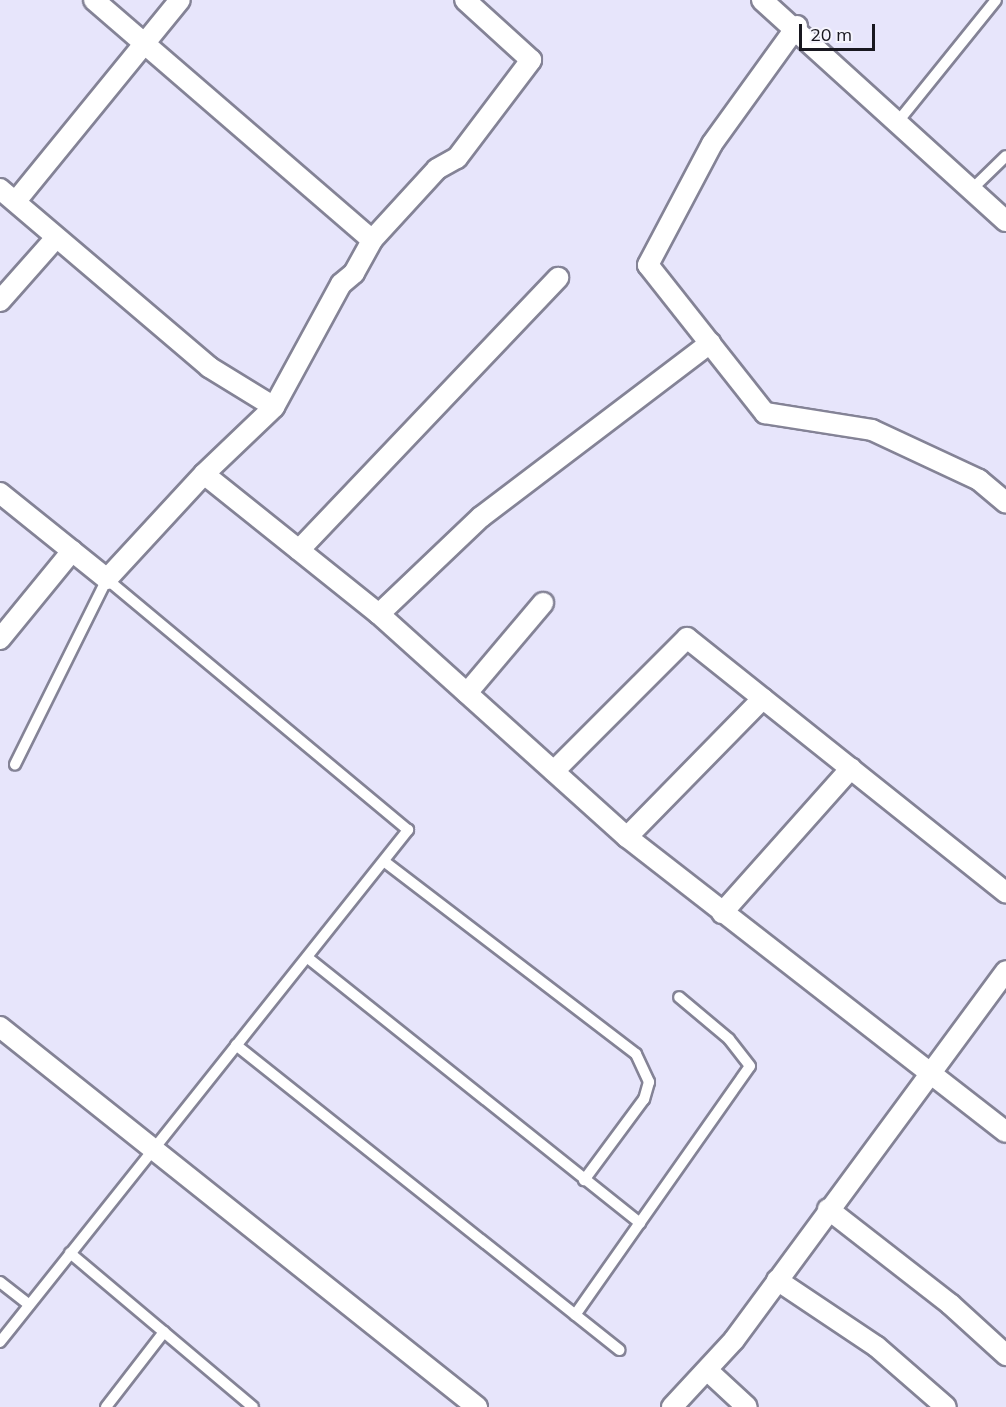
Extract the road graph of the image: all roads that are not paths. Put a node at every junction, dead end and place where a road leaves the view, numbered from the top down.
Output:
1 (94, 0) edge
2 (180, 0) edge
3 (465, 0) edge
4 (762, 0) edge
5 (996, 0) edge
6 (797, 26) junction
7 (143, 45) junction
8 (896, 124) junction
9 (1006, 156) edge
10 (0, 189) edge
11 (970, 191) junction
12 (16, 201) junction
13 (1006, 221) edge
14 (54, 240) junction
15 (372, 240) junction
16 (558, 278) dead end
17 (0, 301) edge
18 (710, 343) junction
19 (274, 407) junction
20 (204, 474) junction
21 (0, 493) edge
22 (1006, 503) edge
23 (298, 550) junction
24 (72, 551) junction
25 (107, 579) junction
26 (543, 603) dead end
27 (379, 614) junction
28 (0, 639) edge
29 (467, 693) junction
30 (763, 698) junction
31 (15, 764) dead end
32 (850, 768) junction
33 (554, 771) junction
34 (627, 837) junction
35 (385, 862) junction
36 (1006, 893) edge
37 (722, 913) junction
38 (308, 958) junction
39 (1006, 970) edge
40 (679, 997) dead end
41 (0, 1027) edge
42 (236, 1045) junction
43 (925, 1073) junction
44 (1006, 1132) edge
45 (153, 1148) junction
46 (584, 1180) junction
47 (828, 1209) junction
48 (640, 1223) junction
49 (70, 1253) junction
50 (777, 1280) junction
51 (0, 1282) edge
52 (29, 1305) junction
53 (575, 1315) junction
54 (164, 1332) junction
55 (0, 1342) edge
56 (619, 1350) dead end
57 (1006, 1355) edge
58 (706, 1370) junction
59 (106, 1407) edge
60 (253, 1407) edge
61 (477, 1407) edge
62 (672, 1407) edge
63 (747, 1407) edge
64 (946, 1407) edge

1 - 7 street
2 - 7 street
3 - 15 street
4 - 6 street
5 - 8 lane
6 - 8 street
6 - 18 street
7 - 12 street
7 - 15 street
8 - 11 street
9 - 11 lane
10 - 12 street
11 - 13 street
12 - 14 street
14 - 17 street
14 - 19 street
15 - 19 street
16 - 23 street
18 - 22 street
18 - 27 street
19 - 20 street
20 - 23 street
20 - 25 street
21 - 24 street
23 - 27 street
24 - 25 street
24 - 28 street
25 - 31 lane
25 - 35 lane
26 - 29 street
27 - 29 street
29 - 33 street
30 - 32 street
30 - 33 street
30 - 34 street
32 - 36 street
32 - 37 street
33 - 34 street
34 - 37 street
35 - 38 lane
35 - 46 lane
37 - 43 street
38 - 42 lane
38 - 46 lane
39 - 43 street
40 - 48 lane
41 - 45 street
42 - 45 lane
42 - 53 lane
43 - 44 street
43 - 47 street
45 - 49 lane
45 - 61 street
46 - 48 lane
47 - 50 street
47 - 57 street
48 - 53 lane
49 - 52 lane
49 - 54 lane
50 - 58 street
50 - 64 street
51 - 52 lane
52 - 55 lane
53 - 56 lane
54 - 59 lane
54 - 60 lane
58 - 62 street
58 - 63 street

